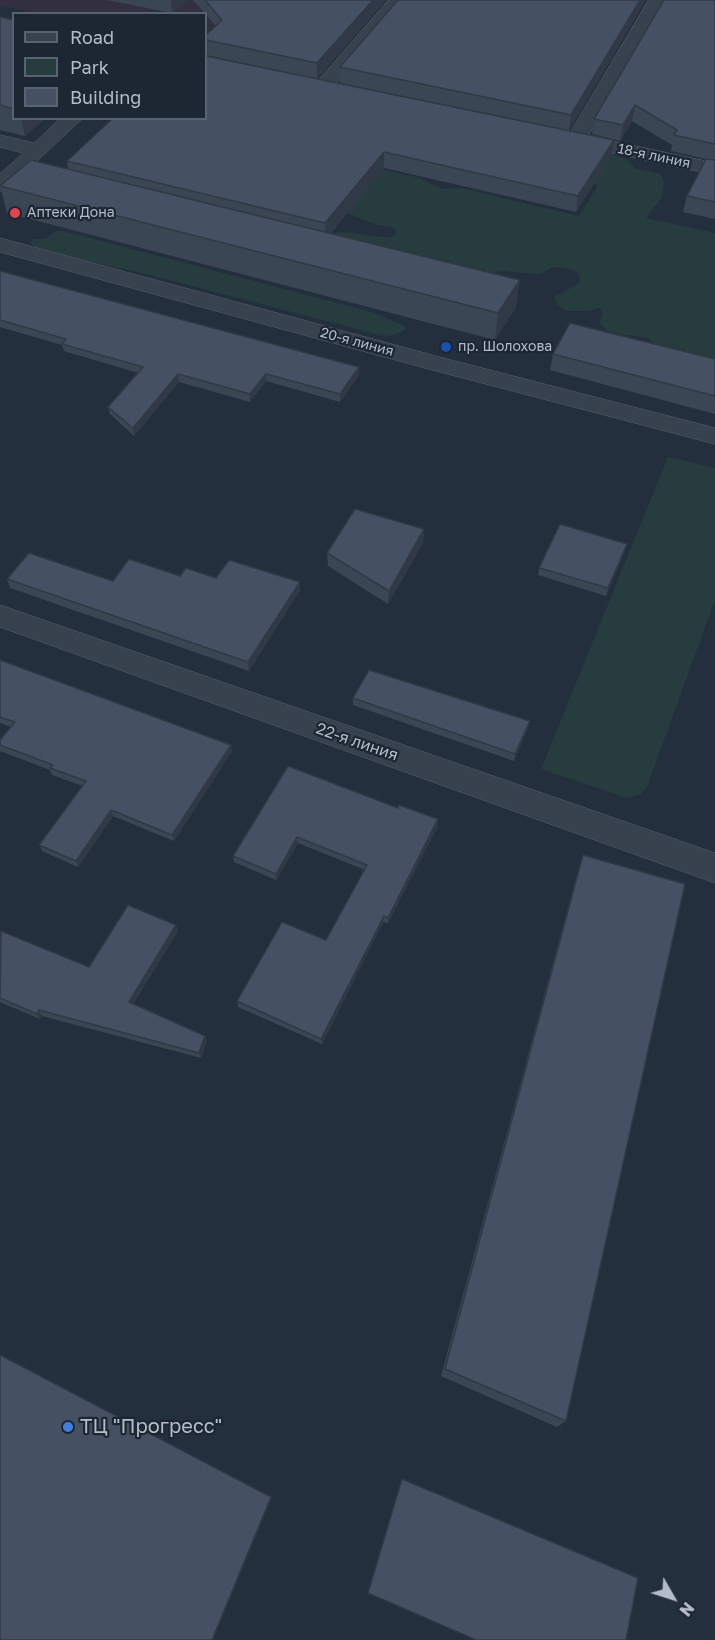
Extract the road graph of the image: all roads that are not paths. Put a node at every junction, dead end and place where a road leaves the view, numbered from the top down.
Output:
1 (399, 0) edge
2 (658, 0) edge
3 (302, 82) edge
4 (323, 87) junction
5 (346, 92) edge
6 (71, 120) edge
7 (553, 135) edge
8 (576, 139) junction
9 (0, 141) edge
10 (38, 150) junction
11 (715, 169) edge
12 (38, 178) edge
13 (7, 179) edge
14 (0, 245) edge
15 (715, 436) edge
16 (0, 616) edge
17 (714, 863) edge

1 - 4 street
2 - 8 street
3 - 4 street
4 - 5 street
6 - 10 street
7 - 8 street, 18-я линия
8 - 11 street, 18-я линия
9 - 10 street
10 - 13 street
12 - 13 street
14 - 15 street, 20-я линия
16 - 17 street, 22-я линия

